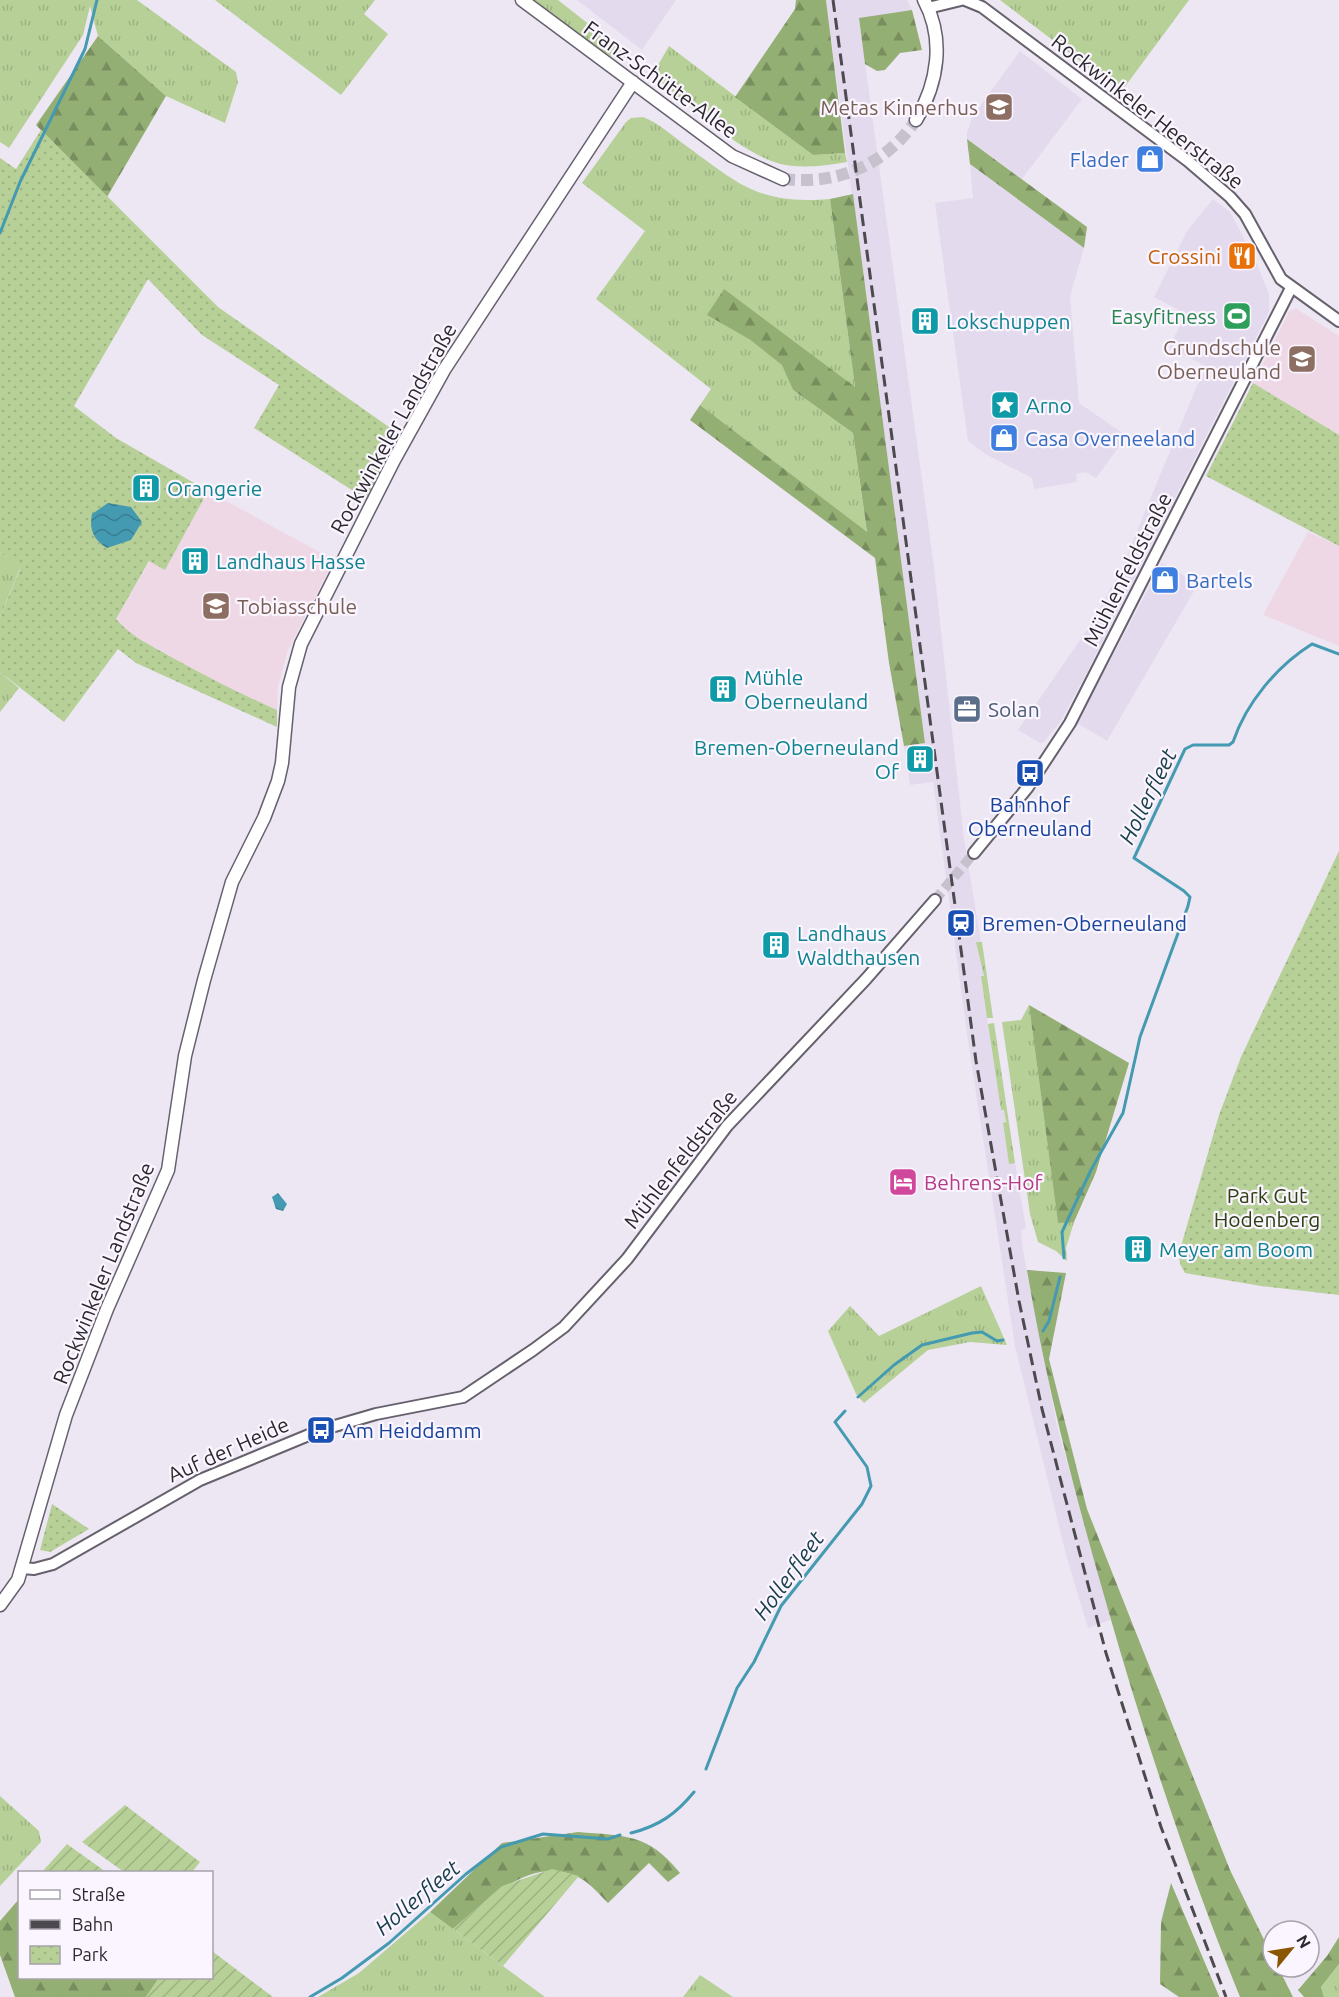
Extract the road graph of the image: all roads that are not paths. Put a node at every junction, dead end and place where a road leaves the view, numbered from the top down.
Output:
1 (522, 0) edge
2 (963, 0) edge
3 (926, 4) edge
4 (633, 82) junction
5 (916, 120) tunnel mouth
6 (783, 179) tunnel mouth
7 (1291, 288) junction
8 (1339, 321) edge
9 (974, 854) tunnel mouth
10 (935, 900) tunnel mouth
11 (464, 1397) joint
12 (22, 1568) junction
13 (0, 1605) edge

1 - 4 main road, Franz-Schütte-Allee
2 - 3 street, Rockwinkeler Heerstraße
2 - 7 street, Rockwinkeler Heerstraße
3 - 5 main road
4 - 6 main road, Franz-Schütte-Allee
4 - 12 main road, Rockwinkeler Landstraße
7 - 8 street, Rockwinkeler Heerstraße
7 - 9 street, Mühlenfeldstraße
10 - 11 street, Mühlenfeldstraße
11 - 12 street, Auf der Heide
12 - 13 main road, Rockwinkeler Landstraße

